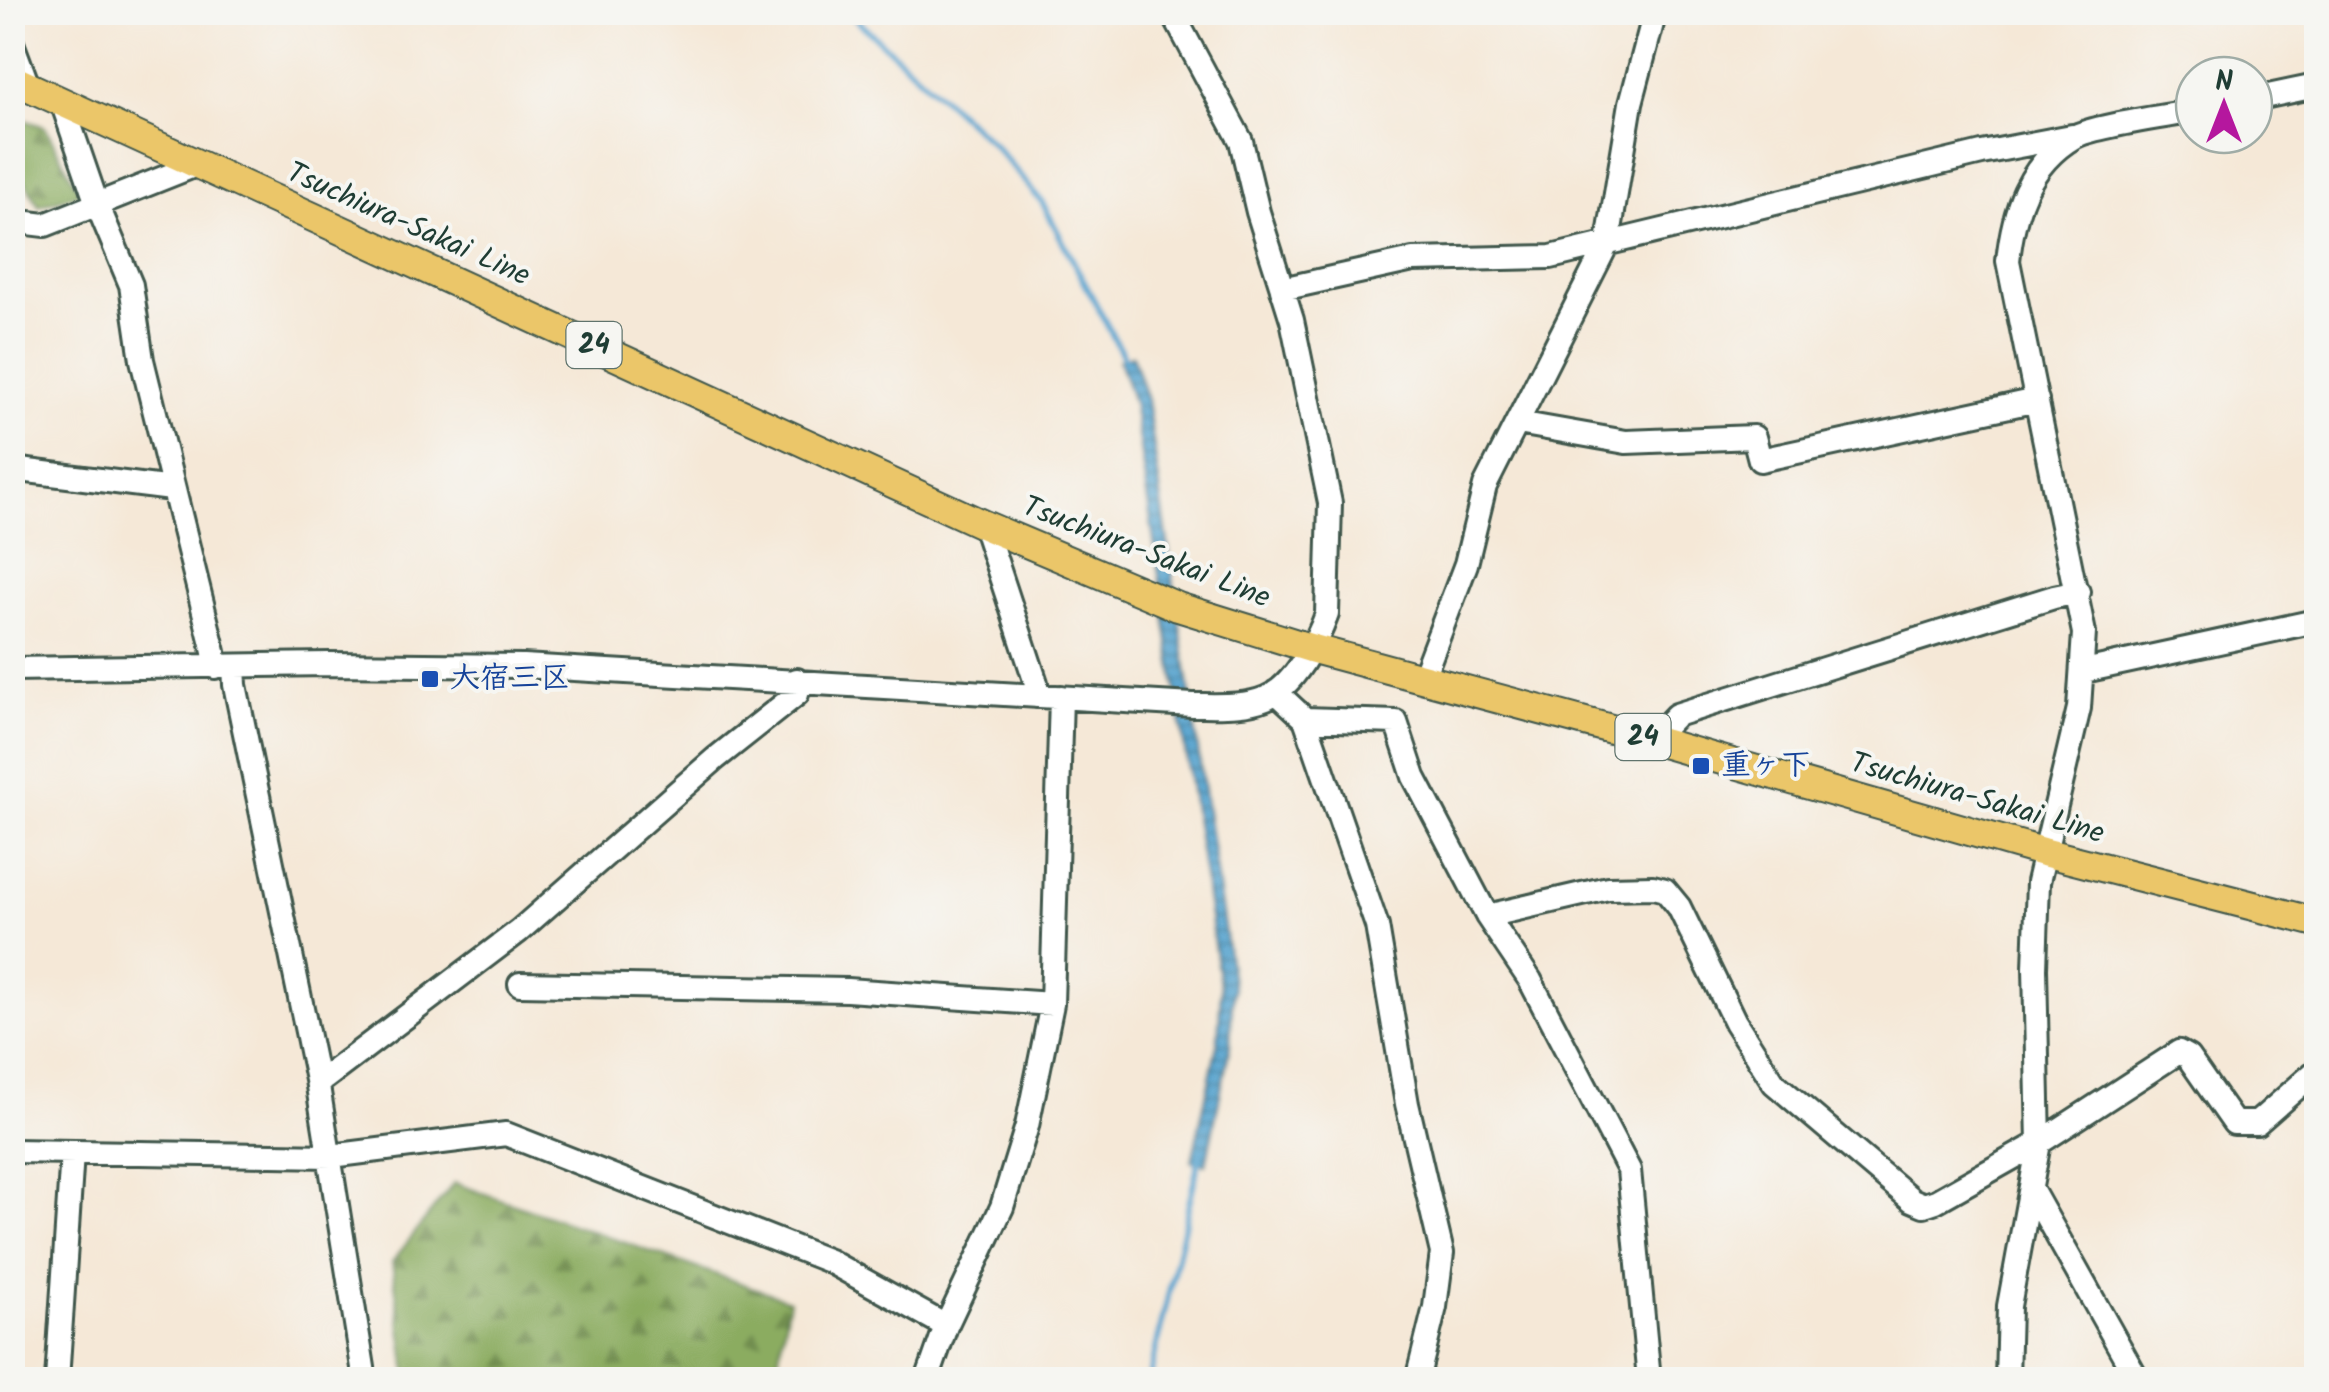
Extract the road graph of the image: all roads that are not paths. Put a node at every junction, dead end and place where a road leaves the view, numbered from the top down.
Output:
1 (1172, 12) edge
2 (1655, 12) edge
3 (12, 43) edge
4 (20, 82) edge
5 (2316, 86) edge
6 (2274, 95) edge
7 (62, 102) junction
8 (2174, 115) edge
9 (2076, 135) junction
10 (196, 165) junction
11 (97, 204) junction
12 (12, 221) edge
13 (1608, 242) junction
14 (1282, 289) junction
15 (2037, 400) junction
16 (1518, 422) junction
17 (12, 469) edge
18 (172, 490) junction
19 (984, 525) junction
20 (2078, 592) junction
21 (2316, 621) edge
22 (1310, 648) junction
23 (224, 667) junction
24 (12, 669) edge
25 (2084, 670) junction
26 (1424, 676) junction
27 (797, 680) junction
28 (1276, 692) junction
29 (1036, 696) junction
30 (1061, 697) junction
31 (1305, 719) junction
32 (1652, 740) junction
33 (2043, 852) junction
34 (1488, 916) junction
35 (2316, 922) edge
36 (520, 984) dead end
37 (1052, 1004) junction
38 (2316, 1071) edge
39 (317, 1080) junction
40 (2039, 1143) junction
41 (12, 1151) edge
42 (72, 1152) junction
43 (331, 1156) junction
44 (2032, 1191) junction
45 (946, 1326) junction
46 (58, 1380) edge
47 (365, 1380) edge
48 (926, 1380) edge
49 (1417, 1380) edge
50 (1648, 1380) edge
51 (2007, 1380) edge
52 (2138, 1380) edge

1 - 14 street
2 - 13 street
3 - 4 street
4 - 7 main road, Tsuchiura-Sakai Line / 24
5 - 6 street
7 - 10 main road, Tsuchiura-Sakai Line / 24
7 - 11 street
8 - 9 street
9 - 13 street
9 - 15 street
10 - 11 street
10 - 19 main road, Tsuchiura-Sakai Line / 24
11 - 12 street
11 - 18 street
13 - 14 street
13 - 16 street
14 - 22 street
15 - 16 street
15 - 20 street
16 - 26 street
17 - 18 street
18 - 23 street
19 - 22 main road, Tsuchiura-Sakai Line / 24
19 - 29 street
20 - 25 street
20 - 32 street
21 - 25 street
22 - 26 main road, Tsuchiura-Sakai Line / 24
22 - 28 street
23 - 24 street
23 - 27 street
23 - 39 street
25 - 33 street
26 - 32 main road, Tsuchiura-Sakai Line / 24
27 - 29 street
27 - 39 street
28 - 30 street
28 - 31 street
29 - 30 street
30 - 37 street
31 - 34 street
31 - 49 street
32 - 33 main road, Tsuchiura-Sakai Line / 24
33 - 35 main road, Tsuchiura-Sakai Line / 24
33 - 40 street
34 - 40 street
34 - 50 street
36 - 37 street
37 - 45 street
38 - 40 street
39 - 43 street
40 - 44 street
41 - 42 street
42 - 43 street
42 - 46 street
43 - 45 street
43 - 47 street
44 - 51 street
44 - 52 street
45 - 48 street

